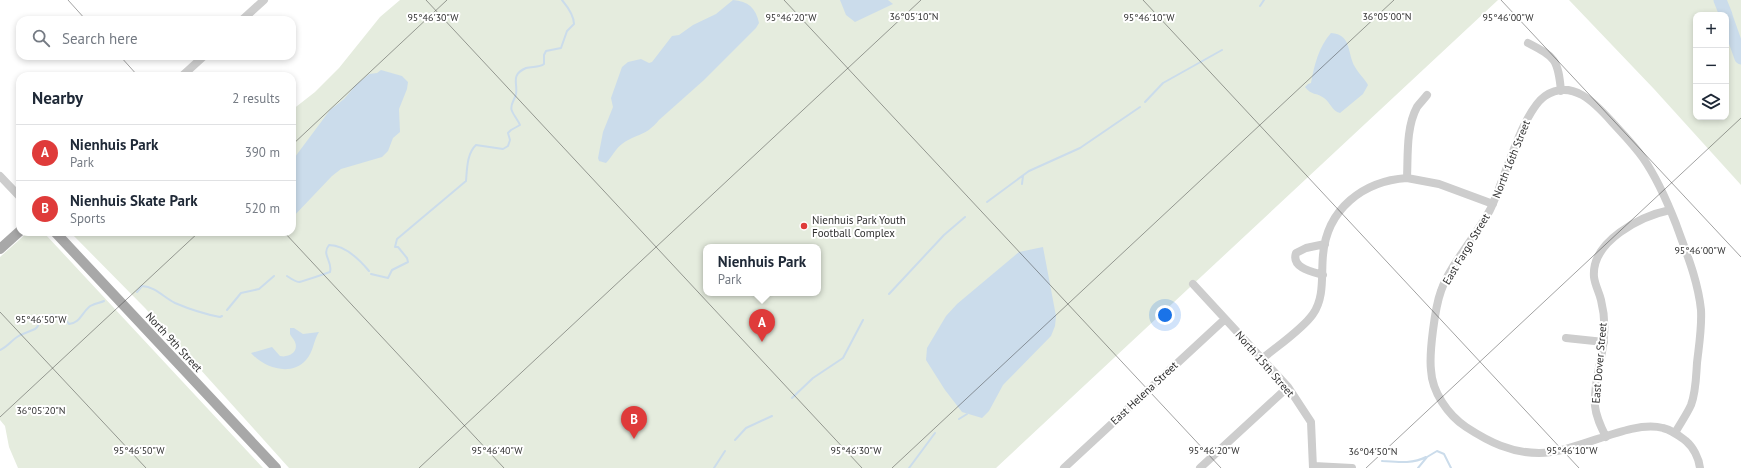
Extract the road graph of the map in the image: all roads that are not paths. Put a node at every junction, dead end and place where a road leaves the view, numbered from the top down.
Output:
1 (264, 0) edge
2 (246, 16) edge
3 (1528, 43) dead end
4 (200, 60) edge
5 (186, 72) edge
6 (1561, 91) junction
7 (1427, 95) dead end
8 (0, 176) edge
9 (1407, 178) junction
10 (16, 193) edge
11 (1493, 204) junction
12 (1670, 210) junction
13 (16, 235) edge
14 (59, 236) edge
15 (1325, 244) junction
16 (0, 249) edge
17 (1323, 275) junction
18 (1193, 284) dead end
19 (1224, 318) junction
20 (1566, 338) dead end
21 (1604, 342) junction
22 (1262, 359) junction
23 (1288, 386) junction
24 (1675, 433) junction
25 (1606, 437) junction
26 (1314, 467) edge
27 (276, 468) edge
28 (1064, 468) edge
29 (1200, 468) edge
30 (1352, 468) edge
31 (1700, 468) edge

1 - 2 street
3 - 6 street
4 - 5 street
6 - 11 street, North 16th Street
6 - 12 street
7 - 9 street
8 - 10 street
9 - 11 street, North 16th Street
9 - 15 street, North 16th Street
11 - 25 street, East Fargo Street
12 - 21 street, East Dover Street
12 - 24 street
13 - 16 main road
14 - 27 main road, North 9th Street
15 - 17 street, North 16th Street
15 - 17 street
17 - 22 street, North 16th Street
18 - 19 street, North 15th Street
19 - 22 street, North 15th Street
19 - 28 street, East Helena Street
20 - 21 street
21 - 25 street, East Dover Street
22 - 23 street, North 15th Street
23 - 26 street, North 15th Street
23 - 29 street
24 - 25 street
24 - 31 street
26 - 30 street, North 15th Street

